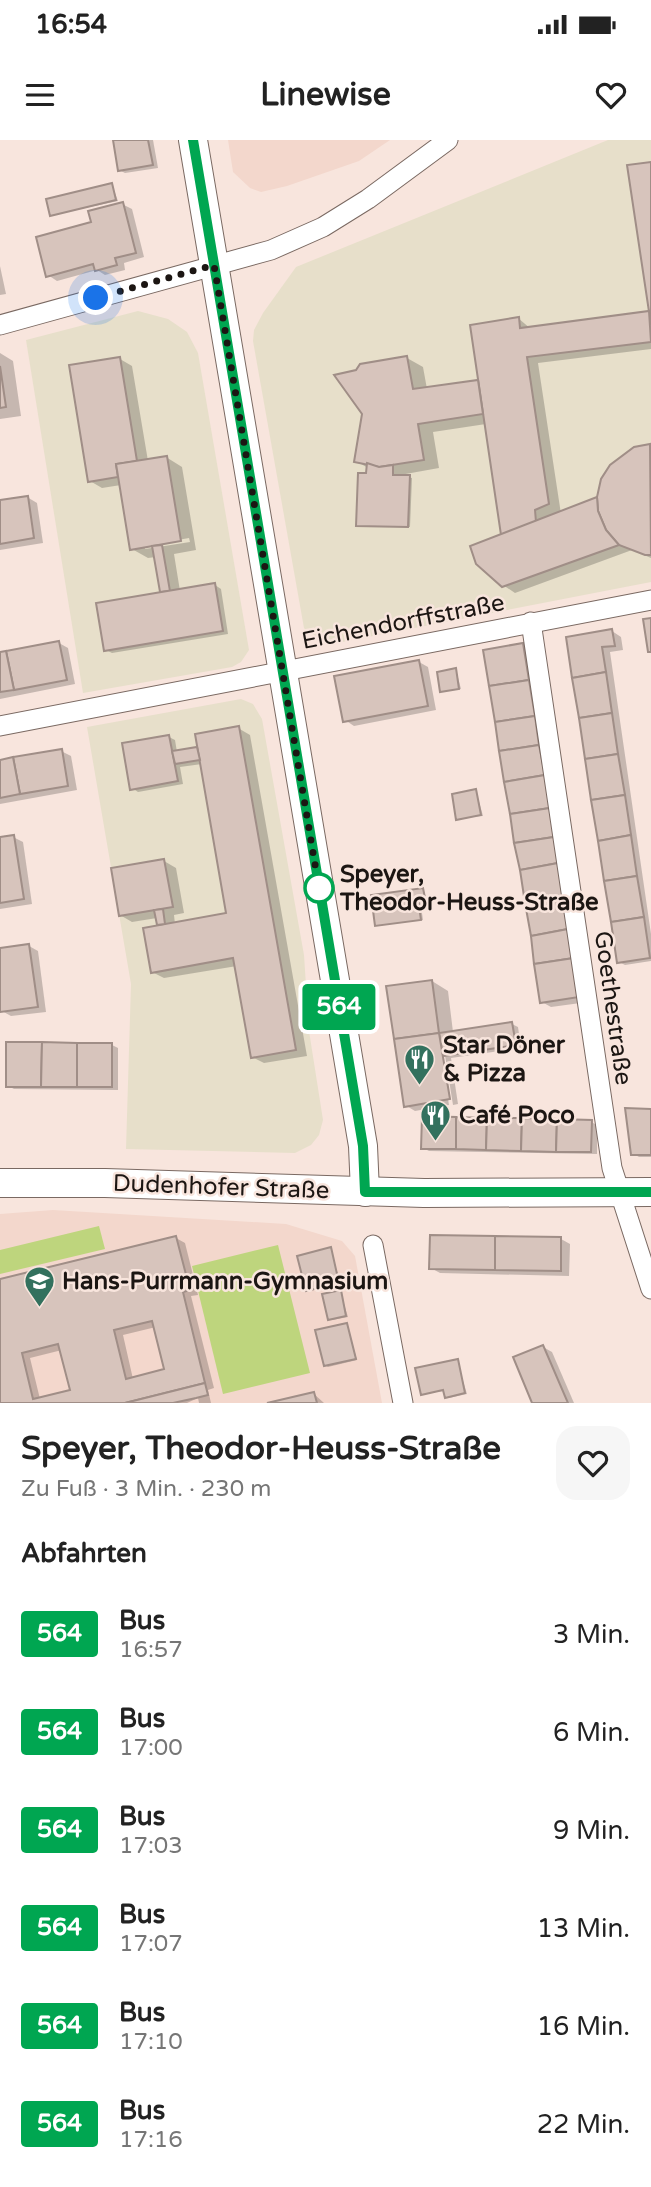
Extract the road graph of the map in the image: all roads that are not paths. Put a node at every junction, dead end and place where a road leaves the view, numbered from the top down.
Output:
1 (192, 140) edge
2 (448, 140) edge
3 (214, 265) junction
4 (0, 325) edge
5 (651, 600) edge
6 (531, 622) junction
7 (282, 671) junction
8 (0, 726) edge
9 (0, 1183) edge
10 (365, 1192) junction
11 (620, 1192) junction
12 (651, 1192) edge
13 (373, 1245) dead end
14 (651, 1289) edge
15 (403, 1403) edge

1 - 3 main road
2 - 3 street
3 - 4 street
3 - 7 main road
5 - 6 street, Eichendorffstraße
6 - 7 street, Eichendorffstraße
6 - 11 street, Goethestraße
7 - 8 street, Eichendorffstraße
7 - 10 main road
9 - 10 main road, Dudenhofer Straße
10 - 11 main road, Dudenhofer Straße
11 - 12 main road, Dudenhofer Straße
11 - 14 street, Goethestraße
13 - 15 street

